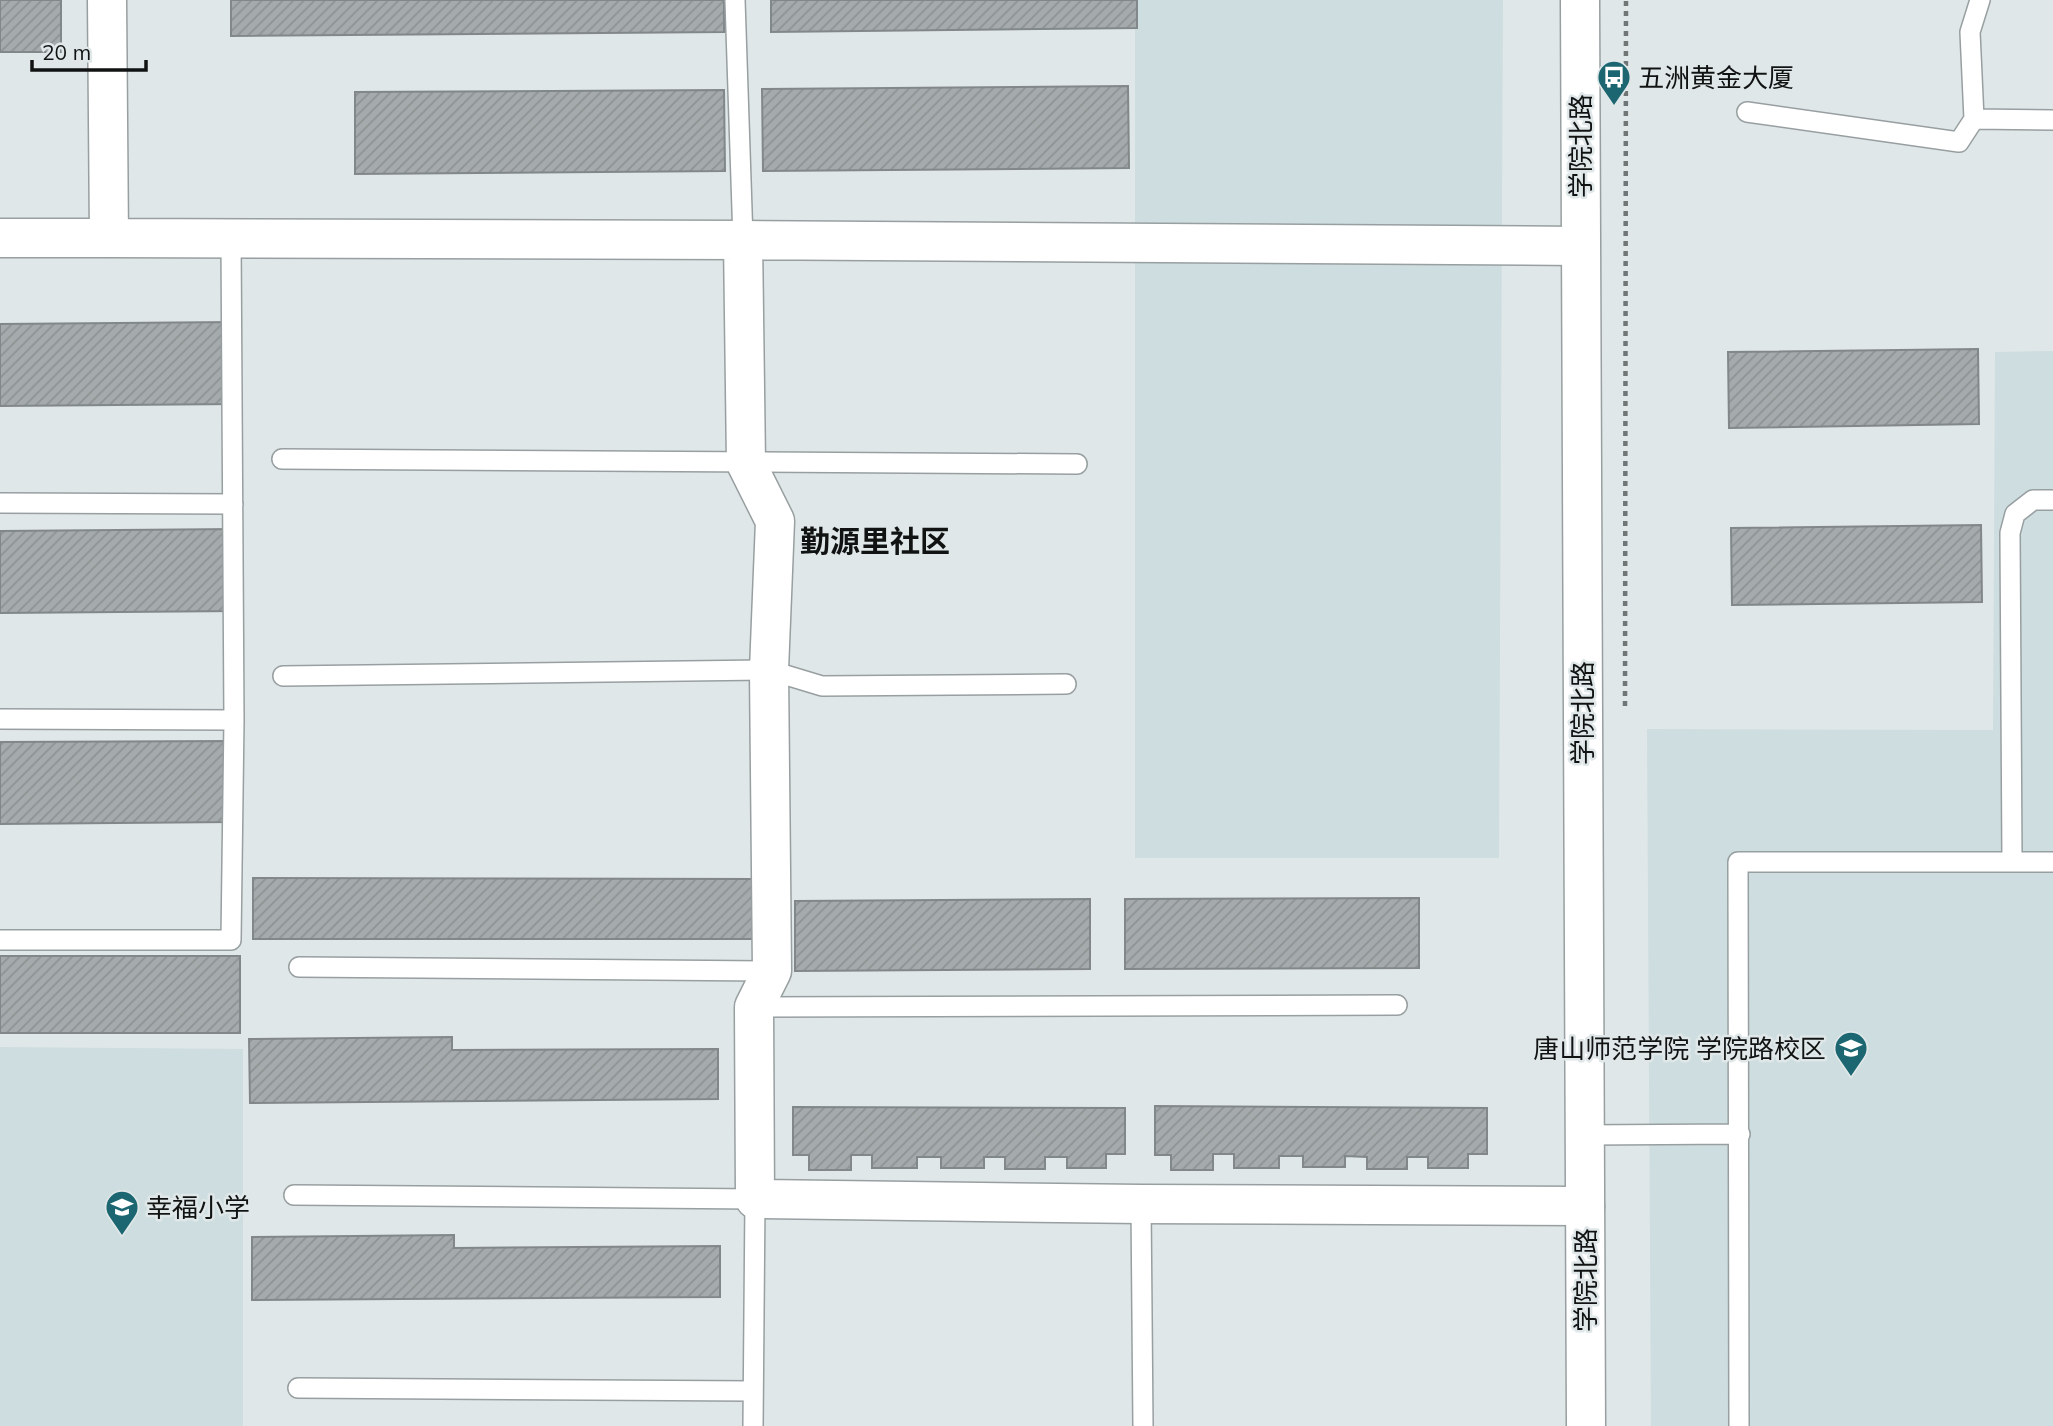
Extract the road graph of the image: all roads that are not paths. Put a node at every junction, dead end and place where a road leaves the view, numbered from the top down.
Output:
1 (107, 0) edge
2 (735, 0) edge
3 (1580, 0) edge
4 (1980, 0) edge
5 (1747, 112) dead end
6 (1974, 119) junction
7 (2053, 120) edge
8 (0, 238) edge
9 (109, 239) junction
10 (230, 239) junction
11 (743, 240) junction
12 (1579, 246) junction
13 (282, 459) dead end
14 (746, 463) junction
15 (1077, 464) dead end
16 (2053, 500) edge
17 (0, 503) edge
18 (233, 504) junction
19 (768, 670) junction
20 (283, 676) dead end
21 (1066, 684) dead end
22 (0, 719) edge
23 (234, 720) junction
24 (2012, 862) junction
25 (2053, 862) edge
26 (0, 940) edge
27 (299, 967) dead end
28 (772, 971) junction
29 (1398, 1005) dead end
30 (754, 1007) junction
31 (1740, 1133) junction
32 (1584, 1135) junction
33 (294, 1195) dead end
34 (755, 1199) junction
35 (1141, 1204) junction
36 (1585, 1206) junction
37 (298, 1388) dead end
38 (752, 1391) junction
39 (753, 1426) edge
40 (1143, 1426) edge
41 (1586, 1426) edge
42 (1739, 1426) edge

1 - 9 street
2 - 11 lane
3 - 12 street, 学院北路
4 - 6 lane
5 - 6 lane
6 - 7 lane
8 - 9 street
9 - 10 street
10 - 11 street
10 - 18 lane
11 - 12 street
11 - 14 street
12 - 32 street, 学院北路
13 - 14 lane
14 - 15 lane
14 - 19 street
16 - 24 lane
17 - 18 lane
18 - 23 lane
19 - 20 lane
19 - 21 lane
19 - 28 street
22 - 23 lane
23 - 26 lane
24 - 25 lane
24 - 31 lane
27 - 28 lane
28 - 30 street
29 - 30 lane
30 - 34 street
31 - 32 lane
31 - 42 lane
32 - 36 street, 学院北路
33 - 34 lane
34 - 35 street
34 - 38 lane
35 - 36 street
35 - 40 lane
36 - 41 street, 学院北路
37 - 38 lane
38 - 39 lane

